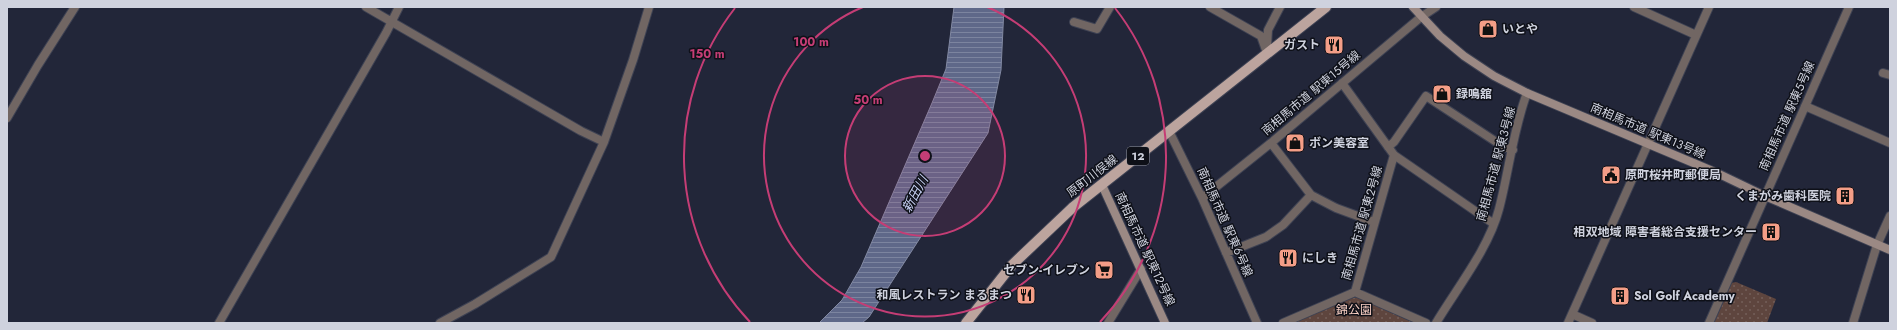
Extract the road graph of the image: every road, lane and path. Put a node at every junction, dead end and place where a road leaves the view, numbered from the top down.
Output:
1 (75, 7) edge
2 (366, 7) edge
3 (399, 7) edge
4 (649, 7) edge
5 (1110, 7) edge
6 (1210, 7) edge
7 (1280, 7) edge
8 (1326, 7) edge
9 (1413, 7) edge
10 (1436, 7) edge
11 (1634, 7) edge
12 (1709, 7) edge
13 (1848, 7) edge
14 (1421, 17) junction
15 (391, 21) junction
16 (1074, 22) dead end
17 (1696, 35) junction
18 (1267, 53) junction
19 (1342, 83) junction
20 (1527, 93) junction
21 (1805, 106) junction
22 (7, 118) edge
23 (1169, 131) junction
24 (604, 142) junction
25 (1890, 142) edge
26 (1271, 143) junction
27 (1647, 145) junction
28 (1388, 147) junction
29 (1512, 150) junction
30 (1394, 155) junction
31 (1102, 185) junction
32 (1311, 195) junction
33 (1765, 196) junction
34 (1202, 198) junction
35 (1890, 216) edge
36 (1374, 222) junction
37 (1494, 224) junction
38 (1877, 245) junction
39 (1890, 250) edge
40 (1226, 253) junction
41 (1141, 269) junction
42 (1354, 292) junction
43 (1572, 314) junction
44 (219, 323) edge
45 (440, 323) edge
46 (966, 323) edge
47 (1108, 323) edge
48 (1166, 323) edge
49 (1257, 323) edge
50 (1283, 323) edge
51 (1426, 323) edge
52 (1436, 323) edge
53 (1568, 323) edge
54 (1592, 323) edge
55 (1709, 323) edge
56 (1853, 323) edge

1 - 22 street
2 - 15 street
3 - 15 street
4 - 24 street
5 - 16 street
6 - 18 street
7 - 18 street
8 - 18 main road, 原町川俣線 / 12
9 - 14 street, 南相馬市道 駅東13号線
10 - 14 street, 南相馬市道 駅東15号線
11 - 17 street
12 - 17 street
13 - 21 street, 南相馬市道 駅東5号線
14 - 19 street, 南相馬市道 駅東15号線
14 - 20 street, 南相馬市道 駅東13号線
15 - 24 street
15 - 44 street
17 - 27 street
18 - 23 main road, 原町川俣線 / 12
19 - 26 street, 南相馬市道 駅東15号線
19 - 28 street
20 - 27 street, 南相馬市道 駅東13号線
20 - 29 street, 南相馬市道 駅東3号線
21 - 25 street
21 - 33 street, 南相馬市道 駅東5号線
23 - 31 main road, 原町川俣線 / 12
23 - 34 street, 南相馬市道 駅東6号線
24 - 45 street
26 - 32 street
26 - 34 street, 南相馬市道 駅東15号線
27 - 33 street, 南相馬市道 駅東13号線
27 - 43 street
28 - 29 street
28 - 30 street
29 - 37 street, 南相馬市道 駅東3号線
30 - 36 street, 南相馬市道 駅東2号線
30 - 37 street
31 - 41 street, 南相馬市道 駅東12号線
31 - 46 main road, 原町川俣線 / 12
32 - 36 street
32 - 40 street
33 - 38 street, 南相馬市道 駅東13号線
33 - 55 street, 南相馬市道 駅東5号線
34 - 40 street, 南相馬市道 駅東6号線
35 - 38 street
36 - 42 street, 南相馬市道 駅東2号線
37 - 52 street, 南相馬市道 駅東3号線
38 - 39 street, 南相馬市道 駅東13号線
38 - 56 street
40 - 49 street, 南相馬市道 駅東6号線
41 - 47 street
41 - 48 street, 南相馬市道 駅東12号線
42 - 50 street, 南相馬市道 駅東2号線
42 - 51 street
43 - 53 street
43 - 54 street

